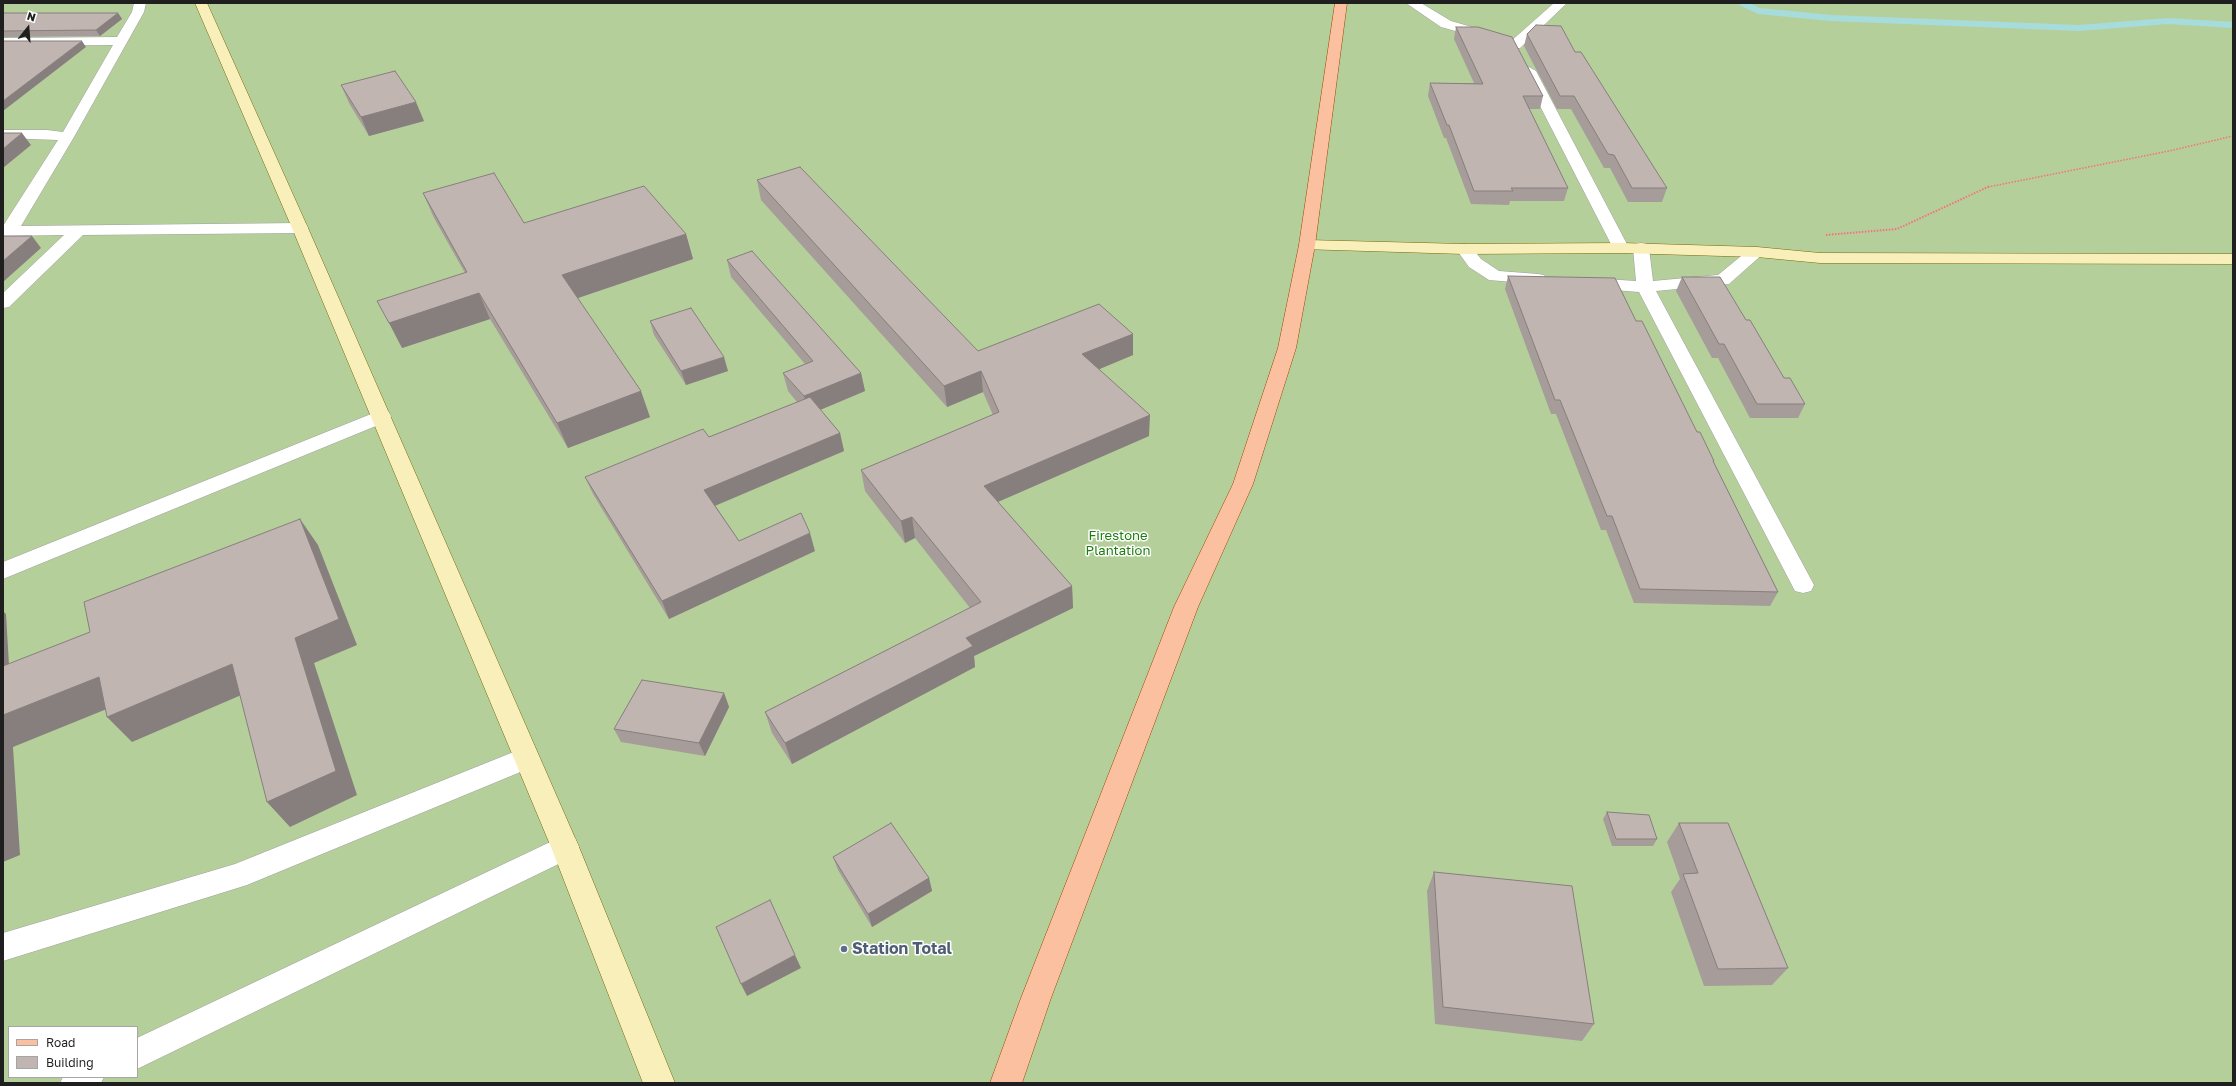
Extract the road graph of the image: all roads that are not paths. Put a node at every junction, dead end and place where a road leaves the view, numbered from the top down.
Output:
1 (140, 3) edge
2 (201, 3) edge
3 (1341, 3) edge
4 (1412, 3) edge
5 (1561, 3) edge
6 (122, 41) junction
7 (1504, 41) junction
8 (3, 42) edge
9 (3, 134) edge
10 (67, 137) junction
11 (300, 228) junction
12 (6, 231) edge
13 (78, 231) junction
14 (1307, 245) junction
15 (1621, 248) junction
16 (1641, 248) junction
17 (1464, 249) junction
18 (1756, 252) junction
19 (2233, 259) edge
20 (1645, 287) junction
21 (3, 303) edge
22 (381, 416) junction
23 (3, 571) edge
24 (1803, 585) dead end
25 (526, 758) junction
26 (564, 847) junction
27 (3, 946) edge
28 (138, 1054) edge
29 (86, 1078) edge
30 (76, 1083) edge
31 (659, 1083) edge
32 (1006, 1083) edge

1 - 6 street
2 - 11 main road
3 - 14 main road
4 - 7 street
5 - 7 street
6 - 8 street
6 - 10 street
7 - 15 street
9 - 10 street
10 - 12 street
11 - 13 street
11 - 22 main road
12 - 13 street
13 - 21 street
14 - 17 main road
14 - 32 main road
15 - 16 main road
15 - 17 main road
16 - 18 main road
16 - 20 street
17 - 20 street
18 - 19 main road
18 - 20 street
20 - 24 street
22 - 23 street
22 - 25 main road
25 - 26 main road
25 - 27 street
26 - 28 street
26 - 31 main road
29 - 30 street

